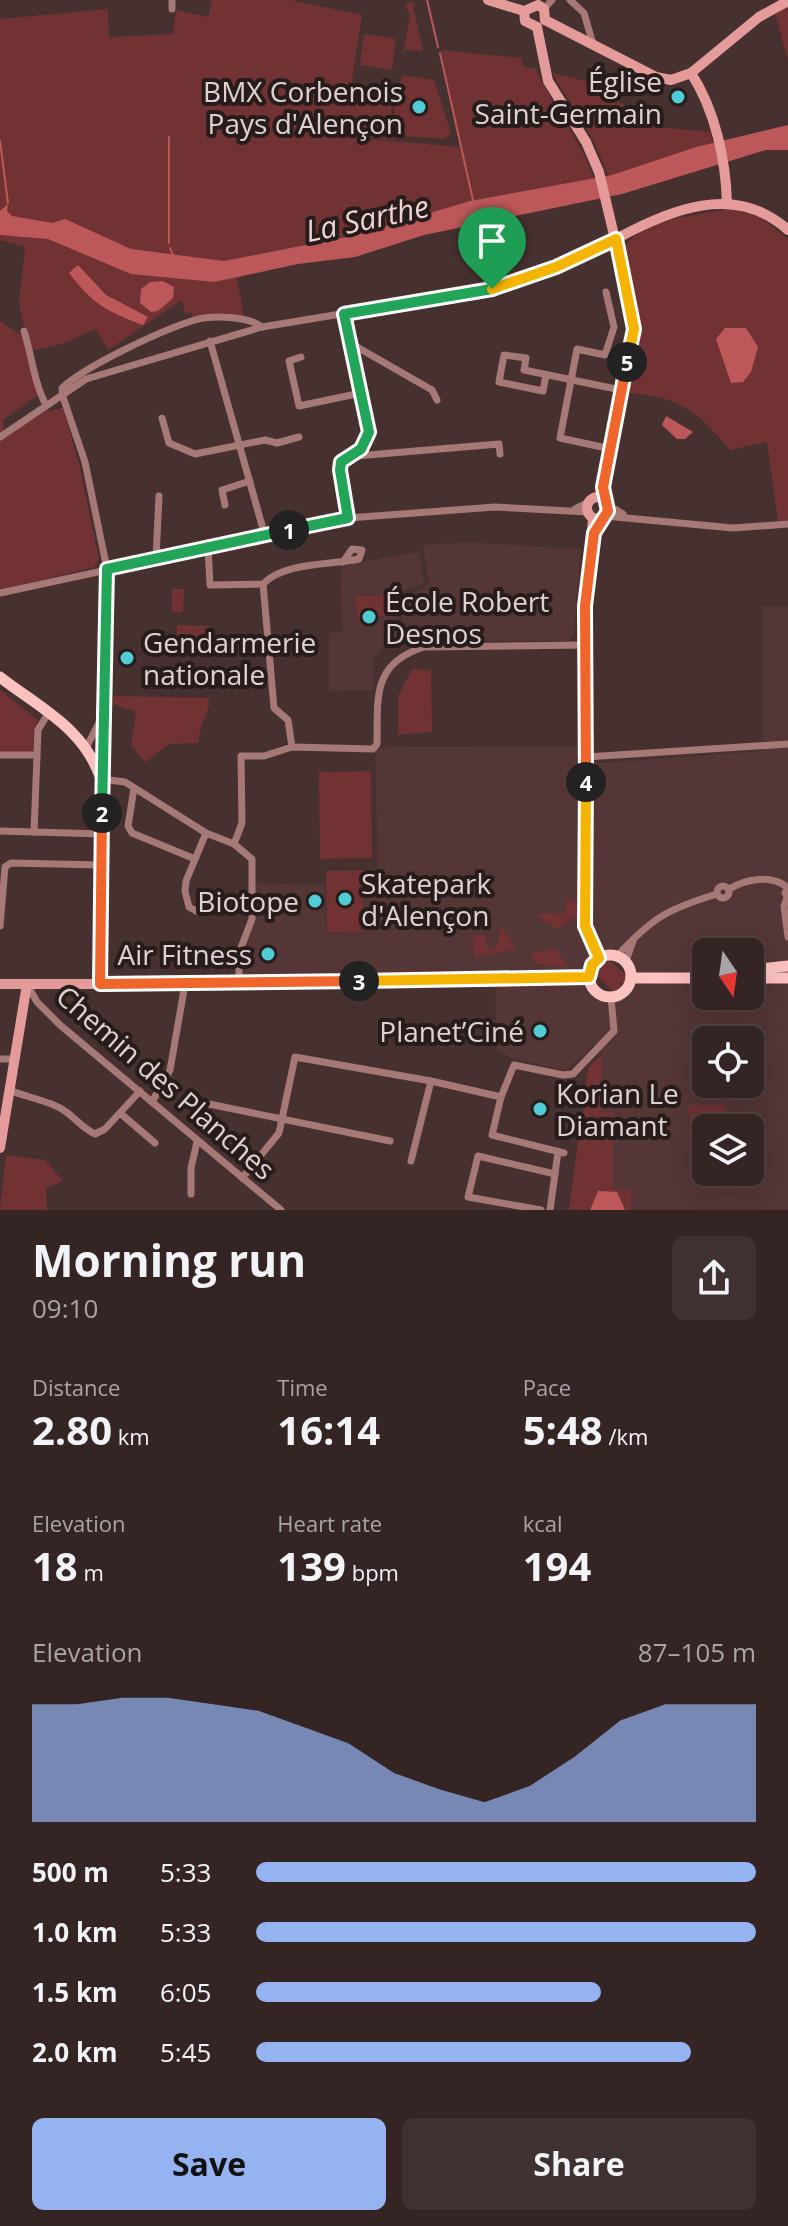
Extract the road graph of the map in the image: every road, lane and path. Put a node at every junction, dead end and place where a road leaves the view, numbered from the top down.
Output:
1 (488, 0) edge
2 (552, 0) edge
3 (570, 0) edge
4 (788, 1) edge
5 (524, 11) junction
6 (542, 19) junction
7 (593, 44) junction
8 (691, 73) junction
9 (727, 204) junction
10 (788, 230) edge
11 (616, 239) junction
12 (606, 292) dead end
13 (344, 314) junction
14 (262, 327) junction
15 (614, 327) junction
16 (634, 329) junction
17 (24, 331) dead end
18 (210, 341) junction
19 (350, 343) junction
20 (301, 357) dead end
21 (546, 375) junction
22 (571, 380) junction
23 (621, 390) junction
24 (361, 393) junction
25 (63, 397) junction
26 (437, 400) dead end
27 (46, 405) junction
28 (162, 418) dead end
29 (0, 437) edge
30 (299, 437) dead end
31 (368, 439) junction
32 (239, 444) junction
33 (611, 449) junction
34 (500, 454) dead end
35 (379, 455) junction
36 (355, 456) junction
37 (250, 481) junction
38 (159, 496) dead end
39 (225, 505) dead end
40 (598, 509) junction
41 (348, 518) junction
42 (788, 524) edge
43 (265, 536) junction
44 (208, 547) junction
45 (156, 558) junction
46 (343, 562) dead end
47 (107, 569) junction
48 (263, 584) junction
49 (0, 593) edge
50 (582, 645) junction
51 (0, 677) edge
52 (105, 704) junction
53 (49, 712) junction
54 (105, 738) junction
55 (788, 744) edge
56 (87, 746) junction
57 (292, 747) junction
58 (0, 755) edge
59 (36, 755) junction
60 (586, 757) junction
61 (101, 779) junction
62 (134, 788) junction
63 (0, 831) edge
64 (34, 832) junction
65 (206, 833) junction
66 (102, 834) junction
67 (234, 844) junction
68 (195, 859) junction
69 (101, 865) junction
70 (787, 898) edge
71 (198, 912) dead end
72 (0, 926) edge
73 (788, 937) edge
74 (599, 958) junction
75 (621, 959) junction
76 (788, 966) edge
77 (764, 969) edge
78 (589, 977) junction
79 (631, 978) junction
80 (692, 978) edge
81 (764, 978) edge
82 (788, 978) edge
83 (239, 983) junction
84 (0, 984) edge
85 (27, 984) junction
86 (100, 984) junction
87 (185, 984) junction
88 (611, 997) junction
89 (0, 1059) edge
90 (13, 1059) junction
91 (431, 1081) junction
92 (9, 1090) junction
93 (140, 1091) junction
94 (501, 1097) junction
95 (152, 1102) junction
96 (209, 1104) dead end
97 (3, 1112) edge
98 (120, 1113) junction
99 (282, 1117) junction
100 (390, 1141) dead end
101 (197, 1142) junction
102 (155, 1143) dead end
103 (0, 1148) edge
104 (411, 1161) dead end
105 (555, 1174) junction
106 (242, 1178) junction
107 (191, 1194) dead end
108 (281, 1210) edge
109 (541, 1210) edge
110 (550, 1210) edge

1 - 5 street
2 - 6 street
3 - 7 street
4 - 8 street
5 - 6 street
5 - 6 street
6 - 7 street
6 - 11 street
7 - 8 street
8 - 9 street
9 - 10 street
9 - 11 street
11 - 13 street
11 - 16 street
12 - 15 street
13 - 14 street
13 - 19 street
14 - 18 street
14 - 25 street
15 - 16 street
15 - 22 street
16 - 23 street
17 - 27 street
18 - 25 street
18 - 32 street
19 - 24 street
19 - 26 street
20 - 24 street
21 - 21 street
21 - 22 street
22 - 23 street
22 - 33 street
23 - 33 street
24 - 31 street
25 - 27 street
25 - 47 street
27 - 29 street
28 - 32 street
30 - 32 street
31 - 35 street
31 - 36 street
32 - 37 street
33 - 40 street
34 - 35 street
35 - 36 street
36 - 41 street
37 - 39 street
37 - 43 street
38 - 45 street
40 - 41 street
40 - 42 street
40 - 50 street
41 - 43 street
43 - 44 street
44 - 45 street
44 - 48 street
45 - 47 street
46 - 48 street
47 - 49 street
47 - 52 street
48 - 57 street
50 - 57 street
50 - 60 street
51 - 53 main road
52 - 54 street
52 - 56 street
53 - 56 main road
53 - 59 street
54 - 56 street
54 - 61 street
55 - 60 street
56 - 61 main road
57 - 67 street
58 - 59 street
59 - 64 street
60 - 74 street
61 - 62 street
61 - 66 main road
62 - 65 street
62 - 68 street
63 - 64 street
64 - 66 street
65 - 67 street
65 - 68 street
66 - 69 main road
67 - 83 street
68 - 71 street
69 - 72 street
69 - 86 main road
70 - 73 street
70 - 75 street
74 - 75 main road
74 - 78 main road
75 - 79 main road
76 - 77 main road
78 - 83 main road
78 - 88 main road
79 - 80 main road
79 - 88 main road
81 - 82 main road
83 - 87 main road
84 - 85 street
85 - 86 street
85 - 90 street
85 - 93 street, Chemin des Planches
86 - 87 main road
87 - 95 street
88 - 94 street
89 - 90 street
90 - 92 street
91 - 94 street
91 - 99 street
91 - 104 street
92 - 97 street
92 - 98 street
93 - 95 street, Chemin des Planches
93 - 98 street
94 - 105 street
95 - 101 street, Chemin des Planches
96 - 99 street
97 - 103 street
98 - 102 street
99 - 100 street
99 - 106 street
101 - 106 street, Chemin des Planches
101 - 107 street
105 - 109 street
105 - 110 street
106 - 108 street, Chemin des Planches

